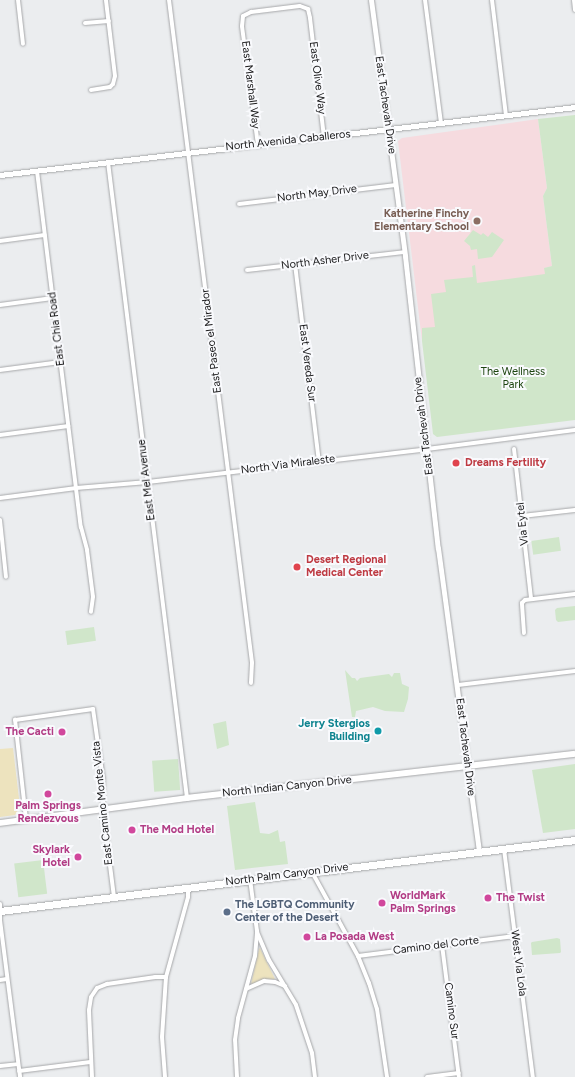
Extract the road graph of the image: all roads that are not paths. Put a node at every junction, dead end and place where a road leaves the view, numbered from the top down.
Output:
1 (18, 0) edge
2 (106, 0) edge
3 (169, 0) edge
4 (371, 0) edge
5 (425, 0) edge
6 (492, 0) edge
7 (574, 0) edge
8 (575, 10) edge
9 (310, 18) joint
10 (109, 21) junction
11 (85, 23) dead end
12 (23, 44) dead end
13 (91, 90) dead end
14 (575, 107) edge
15 (506, 115) junction
16 (441, 123) junction
17 (389, 130) junction
18 (324, 137) junction
19 (258, 145) junction
20 (188, 152) junction
21 (108, 162) junction
22 (38, 171) junction
23 (0, 175) edge
24 (396, 185) junction
25 (239, 204) dead end
26 (45, 235) junction
27 (0, 241) edge
28 (404, 252) junction
29 (295, 264) junction
30 (247, 270) dead end
31 (53, 298) junction
32 (0, 305) edge
33 (60, 362) junction
34 (0, 370) edge
35 (68, 426) junction
36 (575, 430) edge
37 (0, 435) edge
38 (427, 449) junction
39 (514, 449) dead end
40 (319, 461) junction
41 (228, 472) junction
42 (148, 482) junction
43 (76, 488) junction
44 (0, 498) edge
45 (575, 510) edge
46 (522, 516) junction
47 (0, 520) edge
48 (6, 577) dead end
49 (575, 594) edge
50 (531, 599) junction
51 (91, 612) dead end
52 (524, 633) dead end
53 (575, 671) edge
54 (251, 683) dead end
55 (458, 685) junction
56 (575, 754) edge
57 (468, 767) junction
58 (187, 798) junction
59 (103, 810) junction
60 (26, 820) junction
61 (0, 823) edge
62 (575, 840) edge
63 (504, 849) junction
64 (479, 852) junction
65 (312, 872) junction
66 (250, 879) junction
67 (188, 887) junction
68 (114, 897) junction
69 (0, 904) edge
70 (0, 911) edge
71 (257, 931) junction
72 (514, 936) junction
73 (442, 945) junction
74 (358, 956) junction
75 (166, 977) junction
76 (7, 979) junction
77 (0, 980) edge
78 (285, 986) junction
79 (246, 989) junction
80 (90, 1062) junction
81 (18, 1064) junction
82 (0, 1066) edge
83 (19, 1071) junction
84 (459, 1075) edge
85 (20, 1077) edge
86 (92, 1077) edge
87 (165, 1077) edge
88 (237, 1077) edge
89 (315, 1077) edge
90 (387, 1077) edge
91 (427, 1077) edge
92 (533, 1077) edge

1 - 12 street
2 - 10 street
3 - 20 street, East Paseo el Mirador
4 - 17 street, East Tachevah Drive
5 - 16 street
6 - 15 street
7 - 8 street
9 - 18 street, East Olive Way
9 - 19 street, East Marshall Way
10 - 11 street
10 - 13 street
14 - 15 street, North Avenida Caballeros
15 - 16 street, North Avenida Caballeros
16 - 17 street, North Avenida Caballeros
17 - 18 street, North Avenida Caballeros
17 - 24 street, East Tachevah Drive
18 - 19 street, North Avenida Caballeros
19 - 20 street, North Avenida Caballeros
20 - 21 street, North Avenida Caballeros
20 - 41 street, East Paseo el Mirador
21 - 22 street, North Avenida Caballeros
21 - 42 street, East Mel Avenue
22 - 23 street, North Avenida Caballeros
22 - 26 street, East Chia Road
24 - 25 street, North May Drive
24 - 28 street, East Tachevah Drive
26 - 27 street
26 - 31 street, East Chia Road
28 - 29 street, North Asher Drive
28 - 38 street, East Tachevah Drive
29 - 30 street, North Asher Drive
29 - 40 street, East Vereda Sur
31 - 32 street
31 - 33 street, East Chia Road
33 - 34 street
33 - 35 street, East Chia Road
35 - 37 street
35 - 43 street, East Chia Road
36 - 38 street, North Via Miraleste
38 - 40 street, North Via Miraleste
38 - 55 street, East Tachevah Drive
39 - 46 street, Via Eytel
40 - 41 street, North Via Miraleste
41 - 42 street, North Via Miraleste
41 - 54 street, East Paseo el Mirador
42 - 43 street, North Via Miraleste
42 - 58 street, East Mel Avenue
43 - 44 street, North Via Miraleste
43 - 51 street, East Chia Road
45 - 46 street
46 - 50 street, Via Eytel
47 - 48 street
49 - 50 street
50 - 52 street
53 - 55 street
55 - 57 street, East Tachevah Drive
56 - 57 main road, North Indian Canyon Drive
57 - 58 main road, North Indian Canyon Drive
57 - 64 street, East Tachevah Drive
58 - 59 main road, North Indian Canyon Drive
59 - 60 main road, North Indian Canyon Drive
59 - 60 street, East Camino Monte Vista
59 - 68 street, East Camino Monte Vista
60 - 61 main road, North Indian Canyon Drive
62 - 63 main road, North Palm Canyon Drive
63 - 64 main road, North Palm Canyon Drive
63 - 72 street, West Via Lola
64 - 65 main road, North Palm Canyon Drive
65 - 66 main road, North Palm Canyon Drive
65 - 74 street
66 - 67 main road, North Palm Canyon Drive
66 - 71 street
67 - 68 main road, North Palm Canyon Drive
67 - 75 street
68 - 70 main road, North Palm Canyon Drive
69 - 70 street
70 - 76 street
71 - 78 street
71 - 79 street
72 - 73 street, Camino del Corte
72 - 92 street, West Via Lola
73 - 74 street, Camino del Corte
73 - 84 street, Camino Sur
74 - 90 street
75 - 80 street
75 - 87 street
76 - 77 street
76 - 81 street
78 - 79 street
78 - 89 street
79 - 88 street
80 - 83 street
80 - 86 street
81 - 82 street
81 - 83 street
83 - 85 street
84 - 91 street

